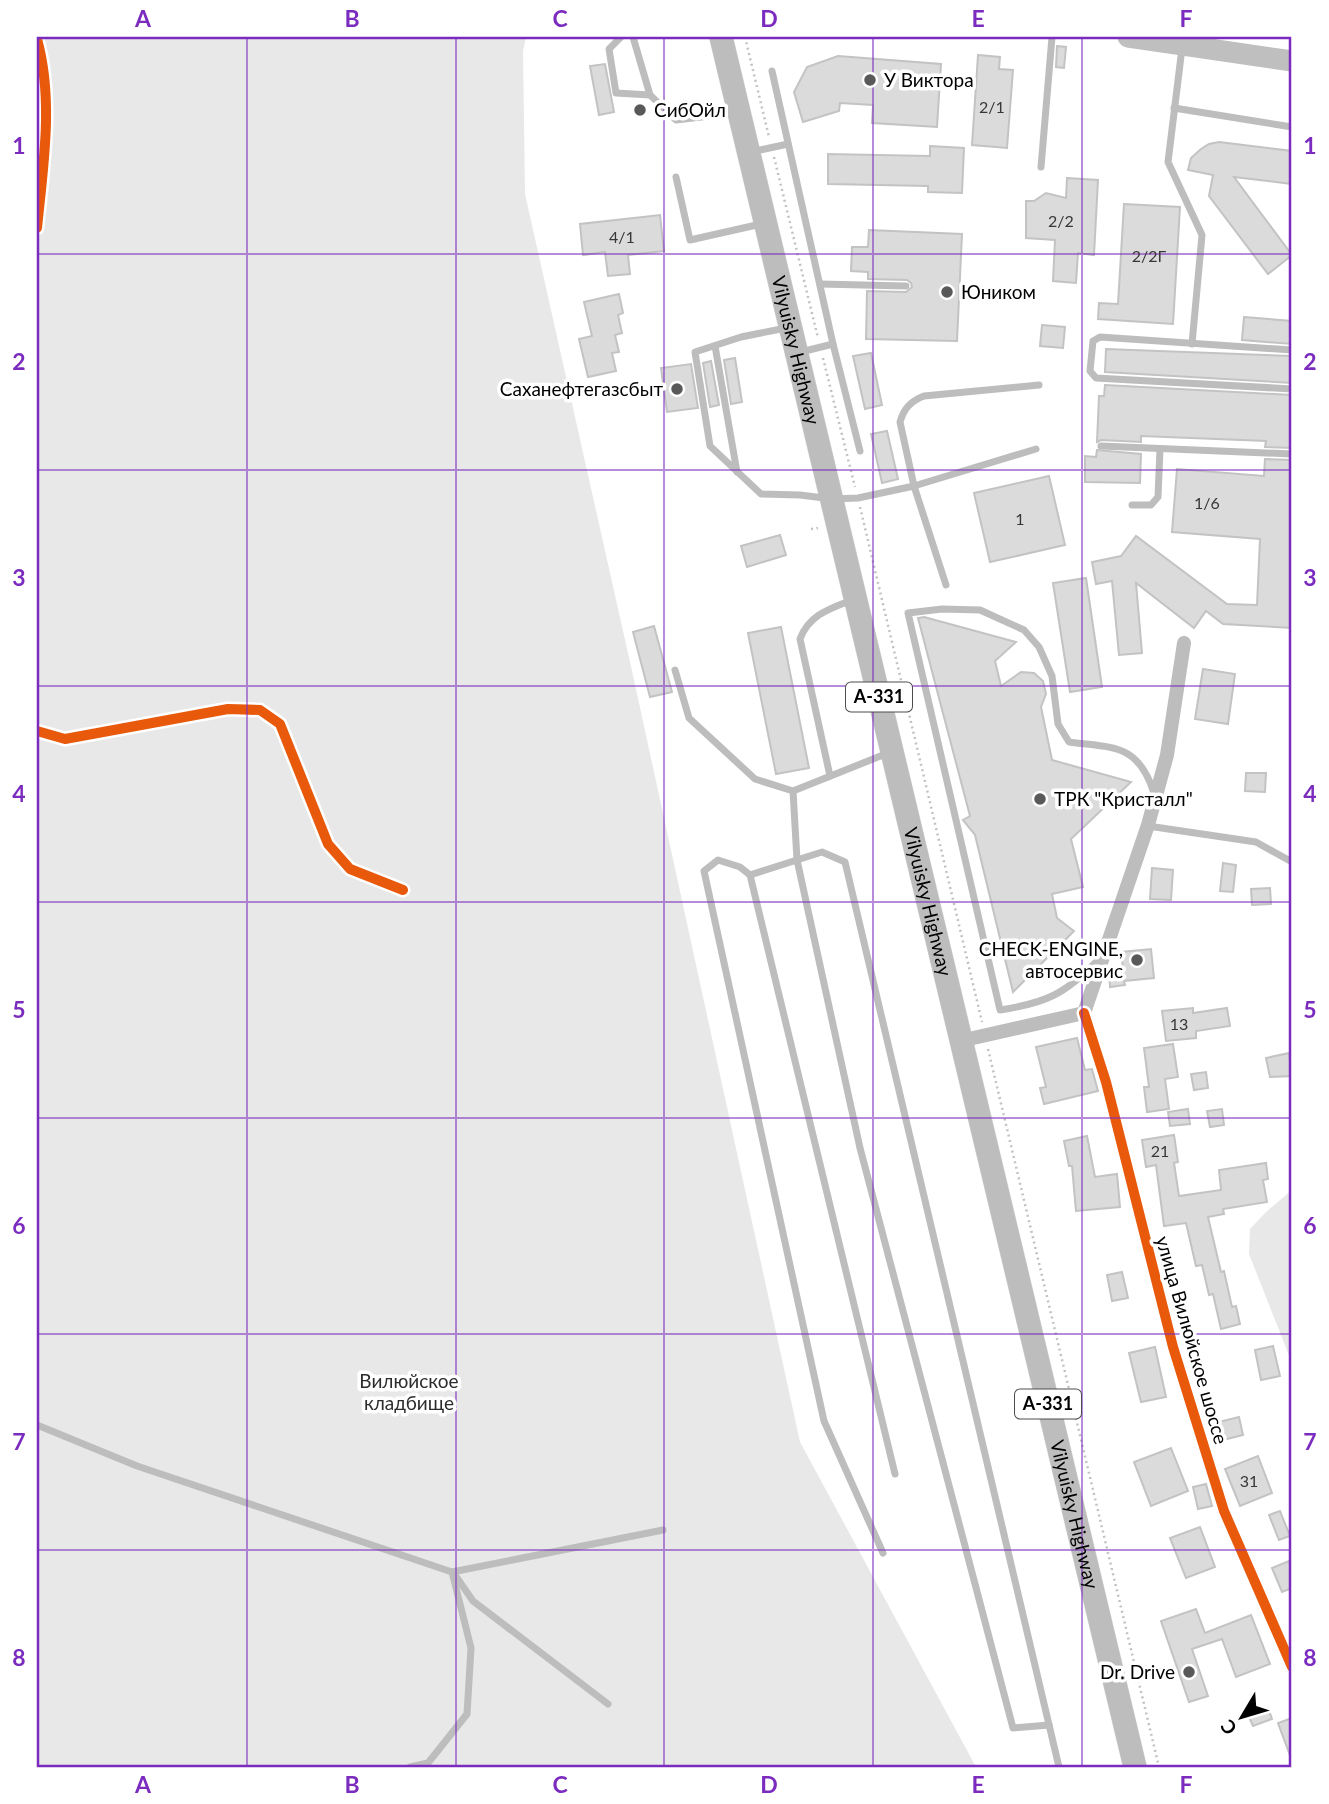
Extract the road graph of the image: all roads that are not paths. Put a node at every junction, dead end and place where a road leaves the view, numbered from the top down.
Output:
1 (621, 37) edge
2 (633, 37) edge
3 (721, 37) edge
4 (1052, 37) edge
5 (1128, 37) edge
6 (37, 39) edge
7 (1183, 44) junction
8 (1292, 61) edge
9 (772, 71) dead end
10 (650, 95) junction
11 (1174, 108) junction
12 (739, 112) junction
13 (1292, 127) edge
14 (788, 144) junction
15 (760, 150) junction
16 (1041, 167) dead end
17 (676, 177) dead end
18 (765, 223) junction
19 (37, 228) edge
20 (820, 284) junction
21 (906, 286) dead end
22 (790, 328) junction
23 (833, 344) junction
24 (1192, 344) junction
25 (715, 346) junction
26 (1292, 349) edge
27 (797, 354) junction
28 (1039, 385) dead end
29 (1292, 389) edge
30 (1101, 446) dead end
31 (1036, 449) dead end
32 (1160, 449) junction
33 (860, 452) dead end
34 (1292, 454) edge
35 (737, 472) junction
36 (914, 486) junction
37 (832, 499) junction
38 (1132, 505) dead end
39 (947, 585) dead end
40 (856, 599) junction
41 (1184, 643) dead end
42 (675, 670) dead end
43 (37, 731) edge
44 (892, 752) junction
45 (830, 776) junction
46 (793, 791) junction
47 (1155, 797) junction
48 (1148, 825) junction
49 (797, 860) junction
50 (1292, 862) edge
51 (750, 875) junction
52 (403, 890) dead end
53 (1104, 954) junction
54 (1084, 1013) junction
55 (960, 1041) junction
56 (37, 1425) edge
57 (895, 1474) dead end
58 (663, 1530) dead end
59 (883, 1553) dead end
60 (453, 1572) junction
61 (1292, 1667) edge
62 (608, 1704) dead end
63 (1049, 1725) junction
64 (410, 1767) edge
65 (1059, 1767) edge
66 (1135, 1767) edge

1 - 10 lane
2 - 10 lane
3 - 12 main road, Vilyuisky Highway / А-331
4 - 16 lane
5 - 7 main road
6 - 19 street
7 - 8 main road
7 - 11 lane
9 - 14 lane
10 - 12 lane
11 - 13 lane
11 - 24 lane
12 - 15 main road, Vilyuisky Highway / А-331
14 - 15 lane
14 - 20 lane
15 - 18 main road, Vilyuisky Highway / А-331
17 - 18 lane
18 - 22 main road, Vilyuisky Highway / А-331
20 - 21 lane
20 - 23 lane
22 - 25 lane
22 - 27 main road, Vilyuisky Highway / А-331
23 - 27 lane
23 - 33 lane
24 - 26 lane
24 - 29 lane
25 - 35 lane
25 - 35 lane
27 - 37 main road, Vilyuisky Highway / А-331
28 - 36 lane
30 - 32 lane
31 - 36 lane
32 - 34 lane
32 - 38 lane
35 - 37 lane
36 - 37 lane
36 - 39 lane
37 - 40 main road, Vilyuisky Highway / А-331
40 - 44 main road, Vilyuisky Highway / А-331
40 - 45 lane
41 - 47 street
42 - 46 lane
43 - 52 street
44 - 45 lane
44 - 55 main road, Vilyuisky Highway / А-331
45 - 46 lane
46 - 49 lane
47 - 48 street
47 - 53 lane
48 - 50 lane
48 - 53 street
49 - 51 lane
49 - 63 lane
49 - 63 lane
51 - 57 lane
51 - 59 lane
53 - 54 street
54 - 55 street
54 - 61 street, улица Вилюйское шоссе
55 - 66 main road, Vilyuisky Highway / А-331
56 - 60 lane
58 - 60 lane
60 - 62 lane
60 - 64 lane
63 - 65 lane

